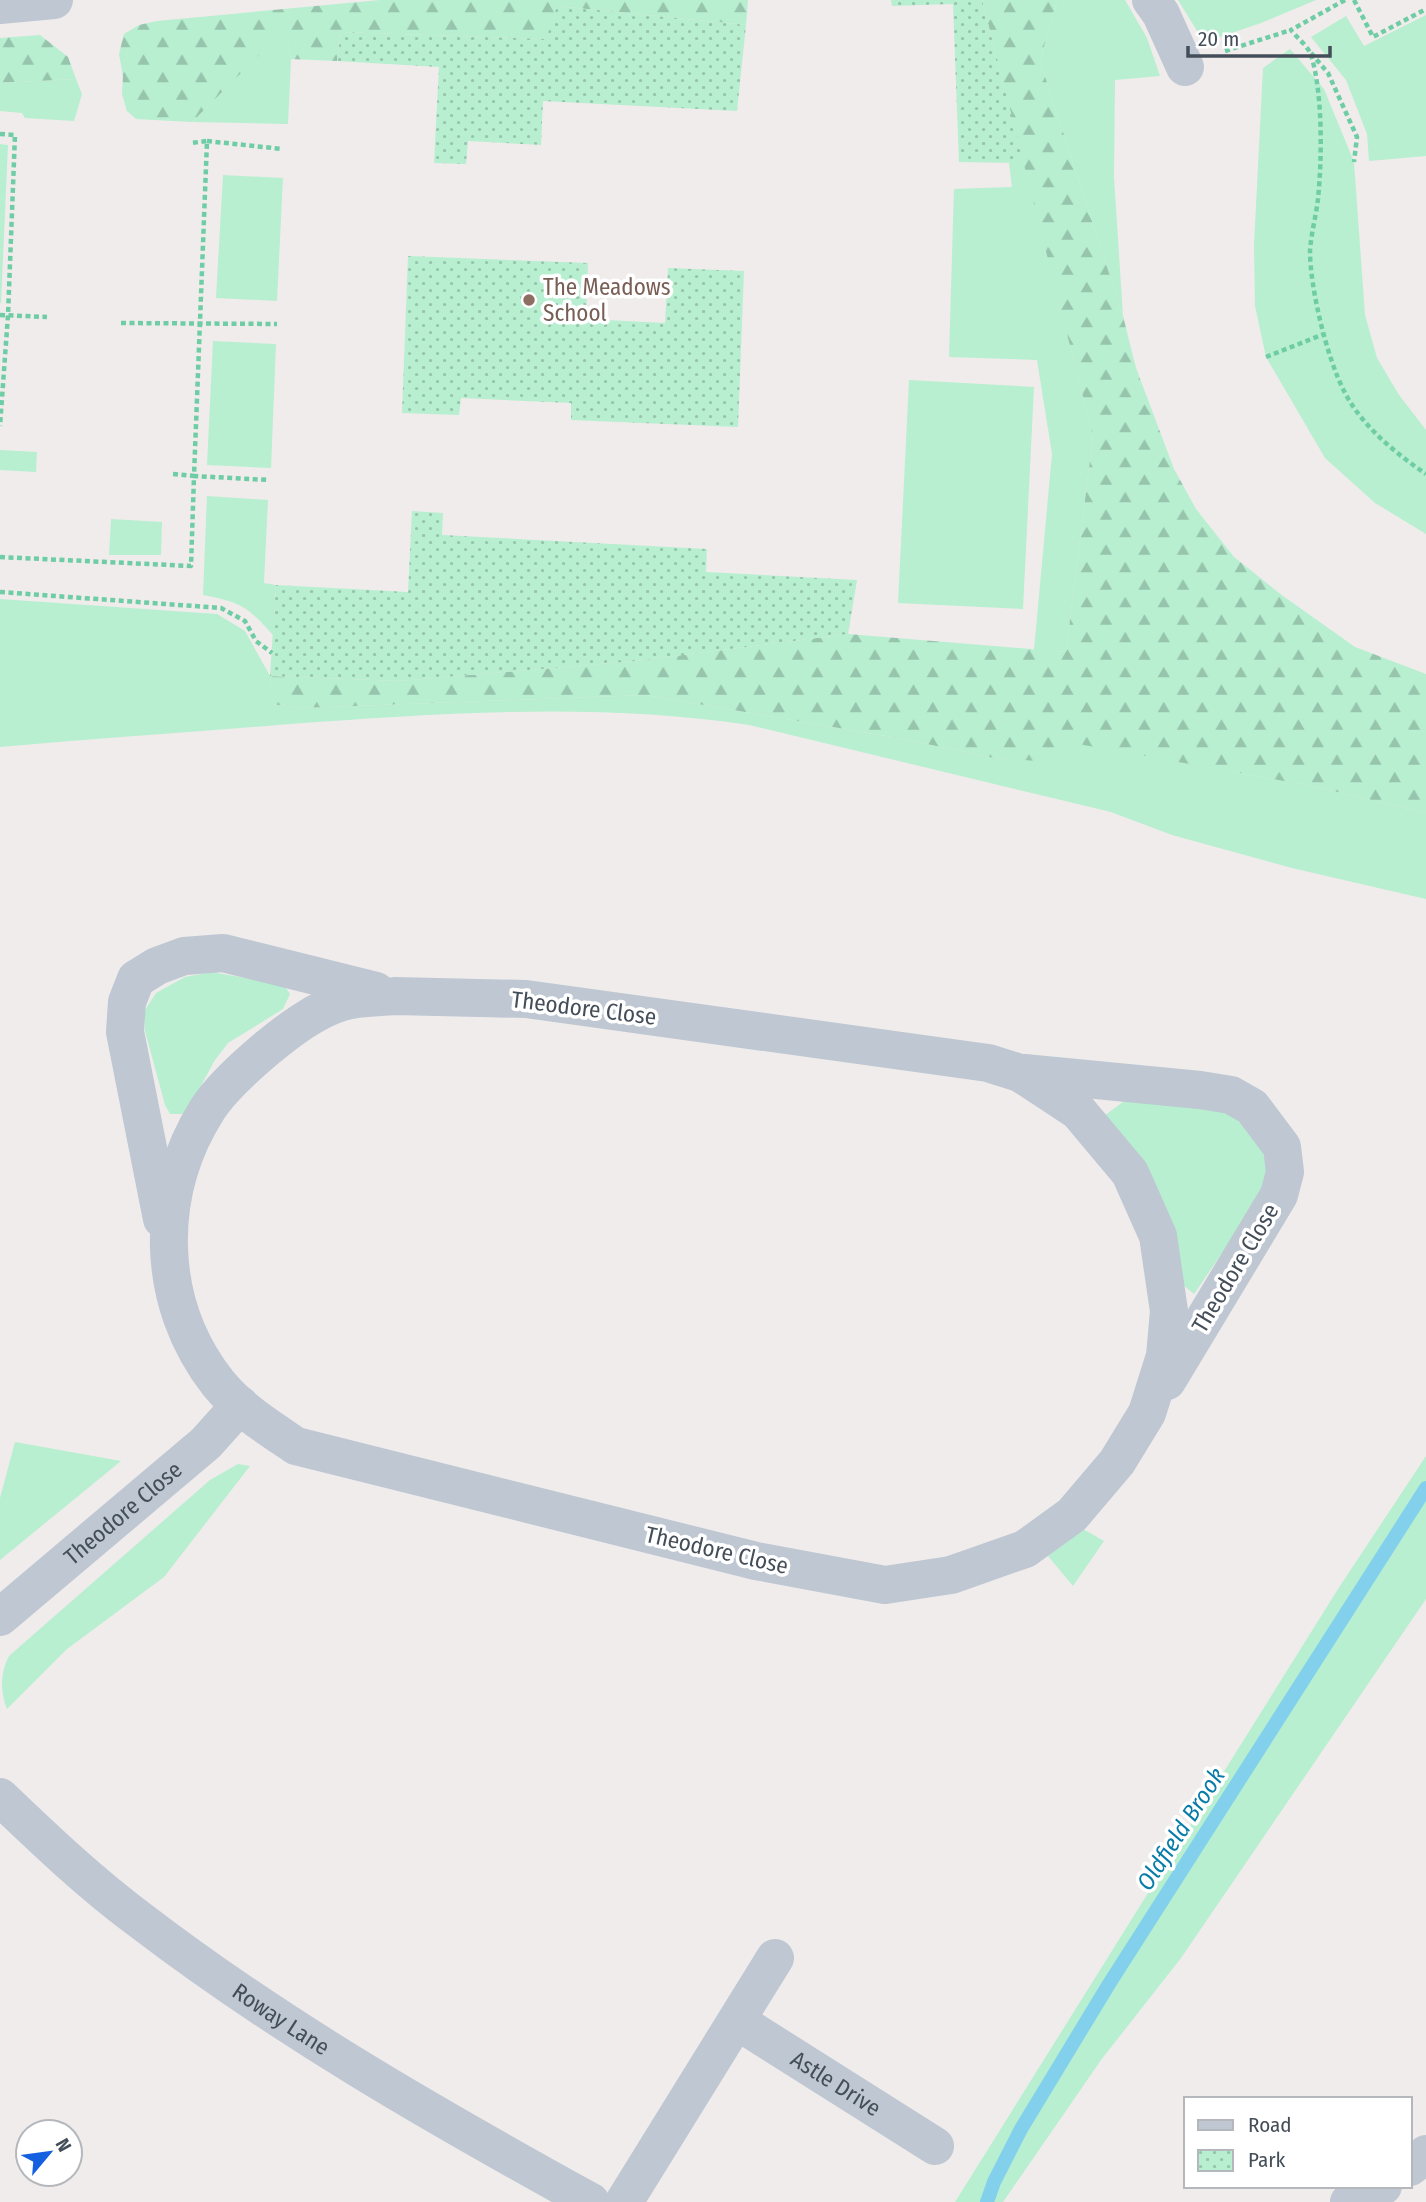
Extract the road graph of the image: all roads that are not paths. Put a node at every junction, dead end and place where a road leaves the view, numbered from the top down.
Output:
1 (54, 0) edge
2 (1151, 0) edge
3 (0, 5) edge
4 (1201, 60) road end
5 (395, 996) junction
6 (1020, 1073) junction
7 (170, 1257) junction
8 (240, 1405) junction
9 (1147, 1413) junction
10 (0, 1617) edge
11 (0, 1797) edge
12 (775, 1958) dead end
13 (737, 2021) junction
14 (935, 2146) dead end
15 (1426, 2154) edge
16 (1412, 2165) edge
17 (1379, 2188) edge
18 (591, 2202) edge
19 (624, 2202) edge
20 (1349, 2202) edge

1 - 3 street
2 - 4 street
5 - 6 street, Theodore Close
5 - 7 street, Theodore Close
5 - 7 street, Theodore Close
6 - 9 street, Theodore Close
6 - 9 street, Theodore Close
7 - 8 street, Theodore Close
8 - 9 street, Theodore Close
8 - 10 street, Theodore Close
11 - 18 street, Roway Lane
12 - 13 street
13 - 14 street, Astle Drive
13 - 19 street
15 - 16 street
17 - 20 street

